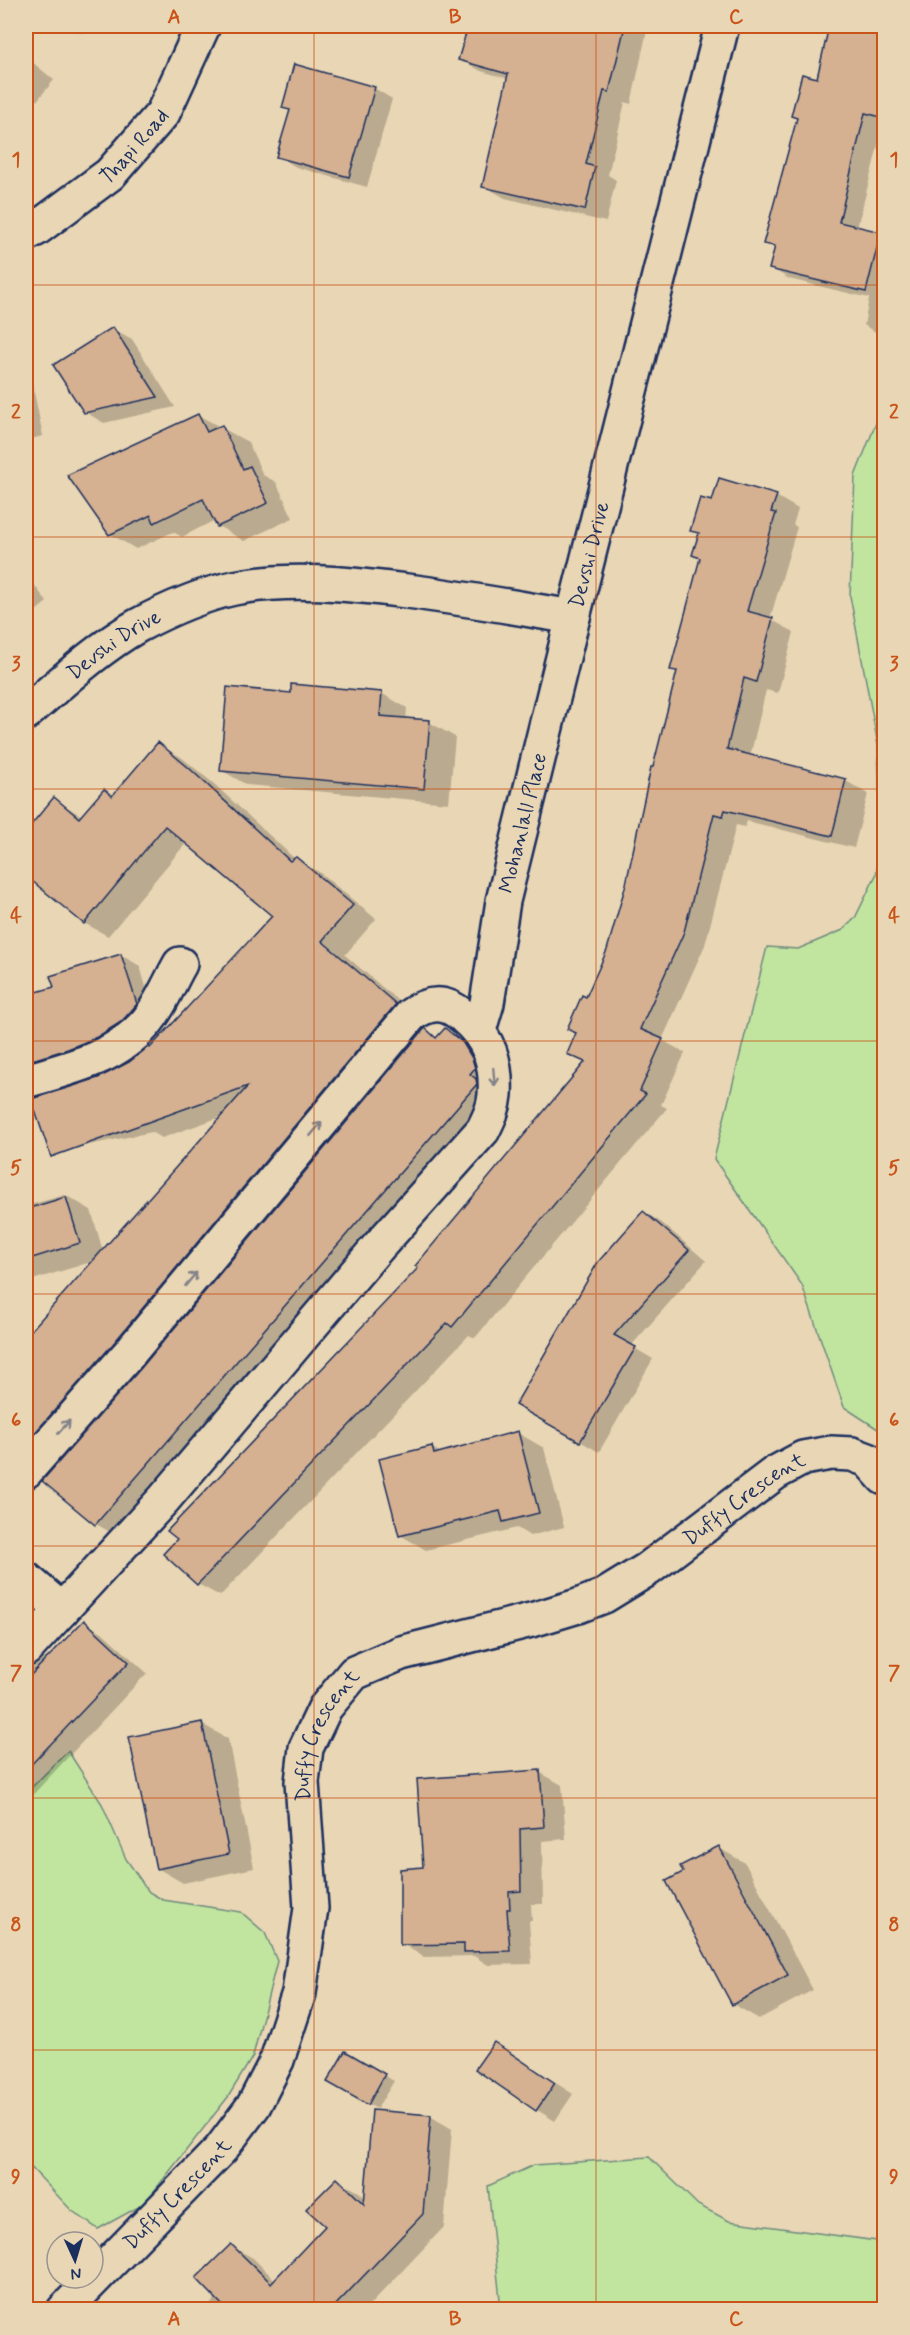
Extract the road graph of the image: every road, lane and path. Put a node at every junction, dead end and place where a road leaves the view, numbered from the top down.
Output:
1 (204, 26) edge
2 (722, 26) edge
3 (26, 234) edge
4 (573, 617) junction
5 (26, 713) edge
6 (180, 964) dead end
7 (479, 1030) junction
8 (26, 1081) edge
9 (26, 1471) edge
10 (885, 1478) edge
11 (26, 1579) edge
12 (62, 1610) junction
13 (26, 1649) edge
14 (64, 2310) edge

1 - 3 street, Thapi Road
2 - 4 street, Devshi Drive
4 - 5 street, Devshi Drive
4 - 7 street, Mohanlall Place
6 - 8 street
9 -> 7 street
7 -> 12 street
10 - 14 street, Duffy Crescent
11 - 12 street
12 - 13 street

